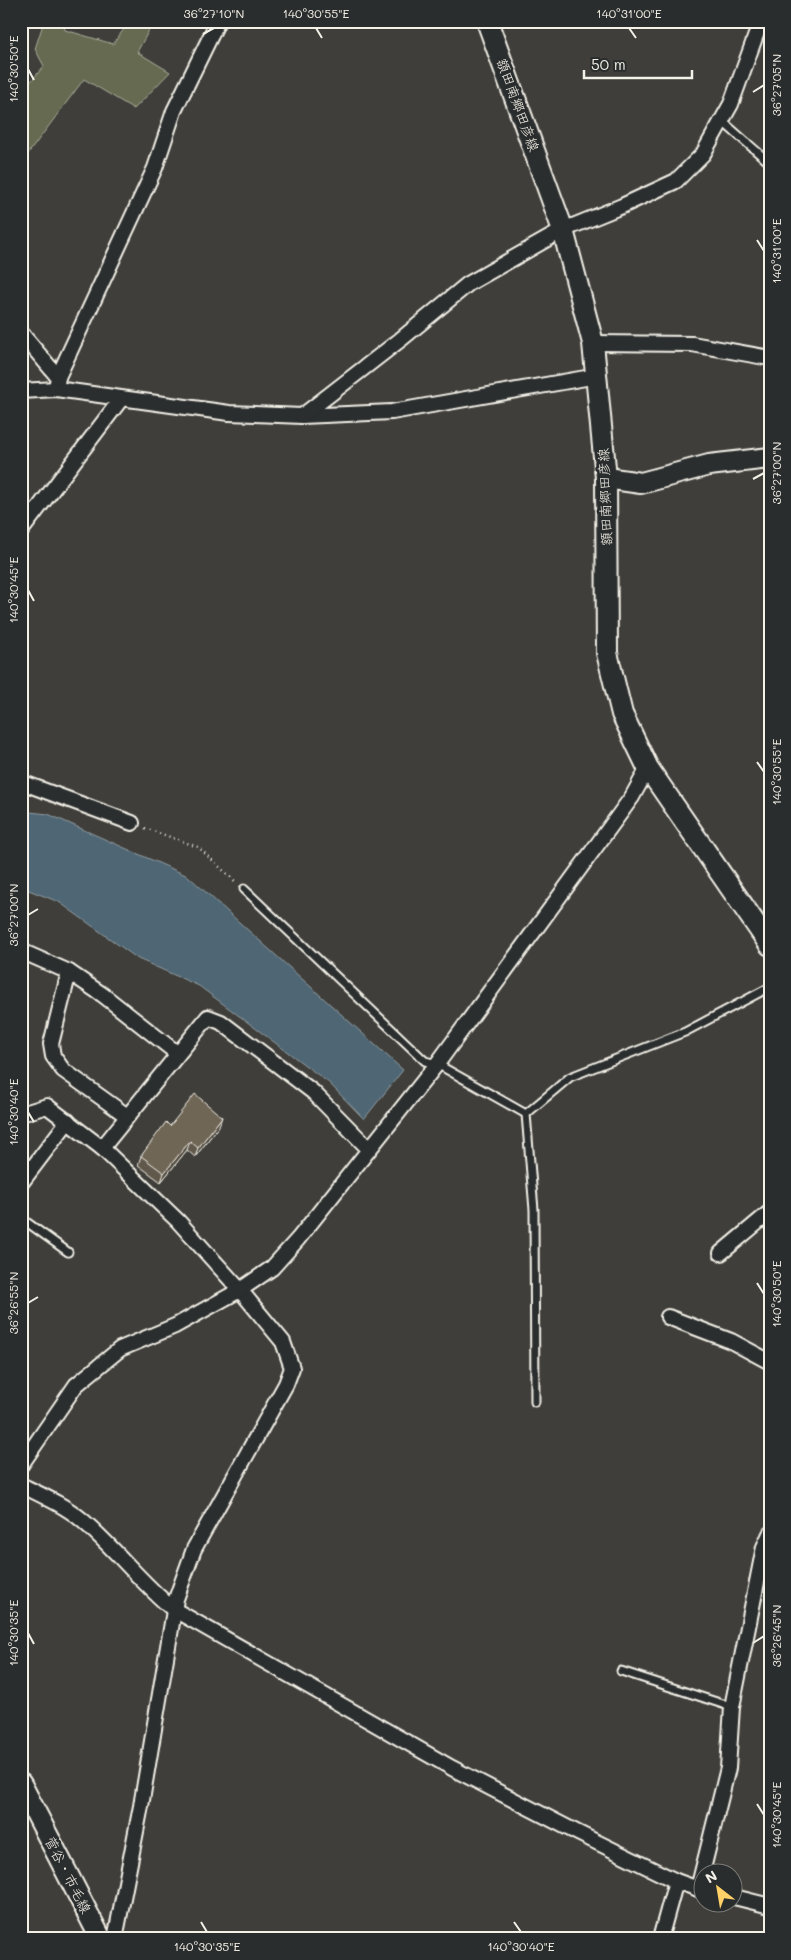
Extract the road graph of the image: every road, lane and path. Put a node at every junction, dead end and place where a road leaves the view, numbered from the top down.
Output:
1 (218, 21) edge
2 (487, 21) edge
3 (761, 21) edge
4 (722, 121) junction
5 (770, 163) edge
6 (564, 230) junction
7 (21, 333) edge
8 (594, 342) junction
9 (770, 358) edge
10 (597, 376) junction
11 (57, 383) junction
12 (21, 391) edge
13 (121, 399) junction
14 (302, 416) junction
15 (770, 458) edge
16 (606, 478) junction
17 (21, 531) edge
18 (648, 768) junction
19 (21, 782) edge
20 (132, 823) joint
21 (244, 889) joint
22 (770, 945) edge
23 (21, 951) edge
24 (69, 972) junction
25 (770, 987) edge
26 (178, 1054) junction
27 (437, 1064) junction
28 (21, 1114) edge
29 (526, 1114) junction
30 (127, 1116) junction
31 (68, 1121) junction
32 (102, 1148) junction
33 (369, 1149) junction
34 (21, 1182) edge
35 (770, 1212) edge
36 (21, 1218) edge
37 (68, 1252) dead end
38 (721, 1253) dead end
39 (240, 1290) junction
40 (668, 1317) dead end
41 (770, 1362) edge
42 (535, 1402) dead end
43 (21, 1465) edge
44 (21, 1485) edge
45 (770, 1534) edge
46 (767, 1548) edge
47 (173, 1609) junction
48 (621, 1671) dead end
49 (732, 1707) junction
50 (21, 1784) edge
51 (707, 1862) edge
52 (676, 1881) junction
53 (694, 1887) edge
54 (744, 1900) edge
55 (770, 1906) edge
56 (101, 1939) edge
57 (116, 1939) edge
58 (660, 1939) edge

1 - 11 street
2 - 6 main road, 額田南郷田彦線
3 - 4 street
4 - 5 lane
4 - 6 street
6 - 8 main road, 額田南郷田彦線
6 - 14 street
7 - 11 street
8 - 9 street
8 - 10 main road, 額田南郷田彦線
10 - 14 street
10 - 16 main road, 額田南郷田彦線
11 - 12 street
11 - 13 street
13 - 14 street
13 - 17 street
15 - 16 main road
16 - 18 main road, 額田南郷田彦線
18 - 22 main road, 額田南郷田彦線
18 - 27 street
19 - 20 street
20 - 21 path
21 - 27 lane
23 - 24 street
24 - 26 street
24 - 30 street
25 - 29 lane
26 - 30 street
26 - 33 street
27 - 29 lane
27 - 33 street
28 - 31 street
29 - 42 lane
30 - 32 street
31 - 32 street
31 - 34 street
32 - 39 street
33 - 39 street
35 - 38 street
36 - 37 lane
39 - 43 street
39 - 47 street
40 - 41 street
44 - 47 street
45 - 46 street
46 - 49 street
47 - 52 street
47 - 57 street
48 - 49 lane
49 - 51 street
50 - 56 main road, 菅谷・市毛線
52 - 53 street
52 - 58 street
54 - 55 street

